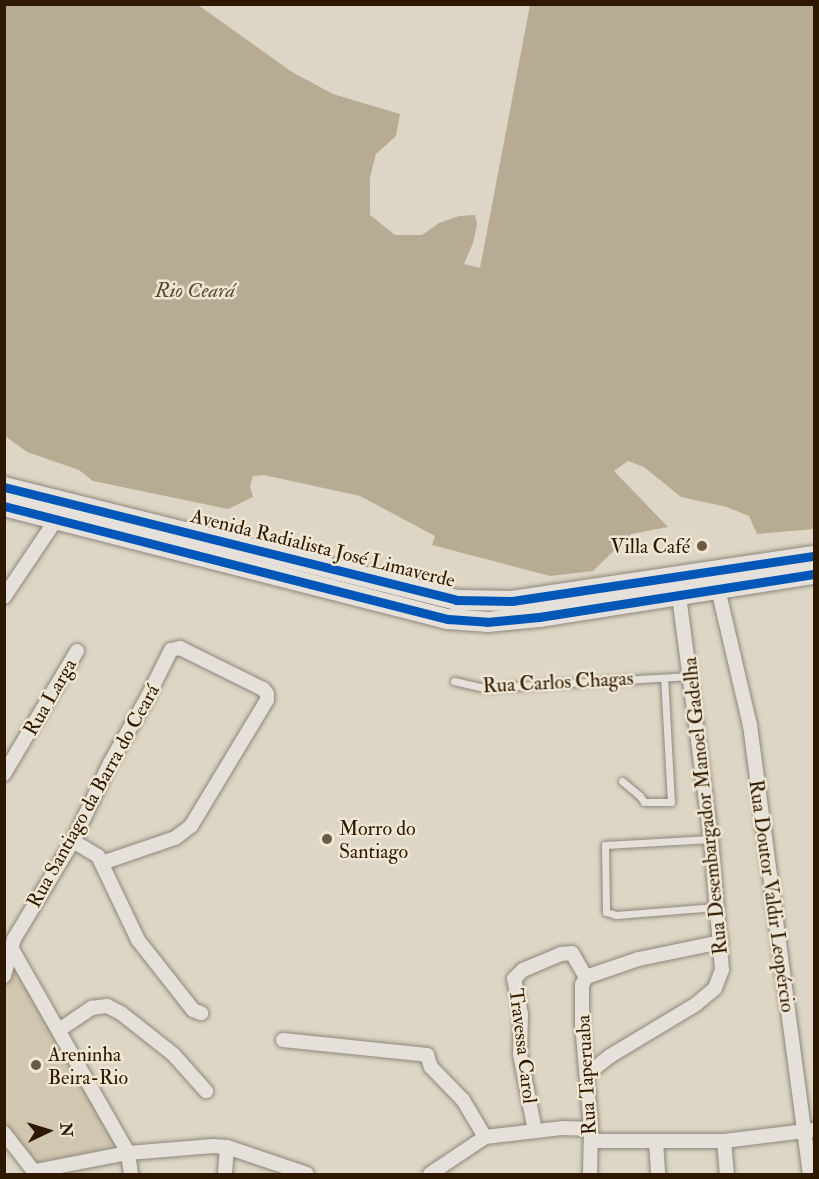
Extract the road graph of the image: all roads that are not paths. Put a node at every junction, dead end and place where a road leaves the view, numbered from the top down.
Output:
1 (4, 487) edge
2 (4, 506) edge
3 (56, 520) junction
4 (216, 550) junction
5 (814, 556) edge
6 (814, 574) edge
7 (678, 586) junction
8 (718, 589) junction
9 (4, 597) edge
10 (77, 651) dead end
11 (691, 676) junction
12 (664, 678) junction
13 (454, 681) dead end
14 (4, 774) edge
15 (622, 781) dead end
16 (711, 839) junction
17 (73, 841) junction
18 (102, 863) junction
19 (716, 907) junction
20 (11, 941) edge
21 (721, 942) junction
22 (4, 976) edge
23 (586, 977) junction
24 (201, 1013) dead end
25 (59, 1030) junction
26 (283, 1040) dead end
27 (588, 1074) junction
28 (206, 1091) dead end
29 (534, 1131) junction
30 (809, 1131) edge
31 (4, 1132) edge
32 (591, 1135) junction
33 (485, 1137) junction
34 (724, 1141) junction
35 (656, 1142) junction
36 (227, 1147) junction
37 (128, 1153) junction
38 (36, 1173) edge
39 (130, 1174) edge
40 (225, 1174) edge
41 (307, 1174) edge
42 (430, 1174) edge
43 (590, 1174) edge
44 (658, 1174) edge
45 (727, 1174) edge
46 (810, 1174) edge

1 - 4 main road, Avenida Radialista José Limaverde
2 - 3 main road, Avenida Radialista José Limaverde
3 - 4 main road, Avenida Radialista José Limaverde
3 - 9 street
4 - 7 main road, Avenida Radialista José Limaverde
5 - 7 main road, Avenida Radialista José Limaverde
6 - 8 main road, Avenida Radialista José Limaverde
7 - 8 main road, Avenida Radialista José Limaverde
7 - 11 street, Rua Desembargador Manoel Gadelha
8 - 30 street, Rua Doutor Valdir Leopércio
10 - 14 street, Rua Larga
11 - 12 lane, Rua Carlos Chagas
11 - 16 street, Rua Desembargador Manoel Gadelha
12 - 13 lane, Rua Carlos Chagas
12 - 15 lane
16 - 19 street, Rua Desembargador Manoel Gadelha
16 - 19 lane
17 - 18 street
17 - 18 street, Rua Santiago da Barra do Ceará
17 - 20 street, Rua Santiago da Barra do Ceará
18 - 24 street
19 - 21 street, Rua Desembargador Manoel Gadelha
20 - 22 street, Rua Santiago da Barra do Ceará
20 - 25 street
21 - 23 street
21 - 27 street, Rua Desembargador Manoel Gadelha
23 - 27 street, Rua Taperuaba
23 - 29 street, Travessa Carol
25 - 28 street
25 - 37 street
26 - 33 street
27 - 32 street, Rua Taperuaba
29 - 32 street
29 - 33 street
30 - 34 street
30 - 46 street, Rua Doutor Valdir Leopércio
31 - 38 street
32 - 35 street
32 - 43 street, Rua Taperuaba
33 - 42 street
34 - 35 street
34 - 45 street
35 - 44 street
36 - 37 street
36 - 40 street
36 - 41 street
37 - 38 street
37 - 39 street

